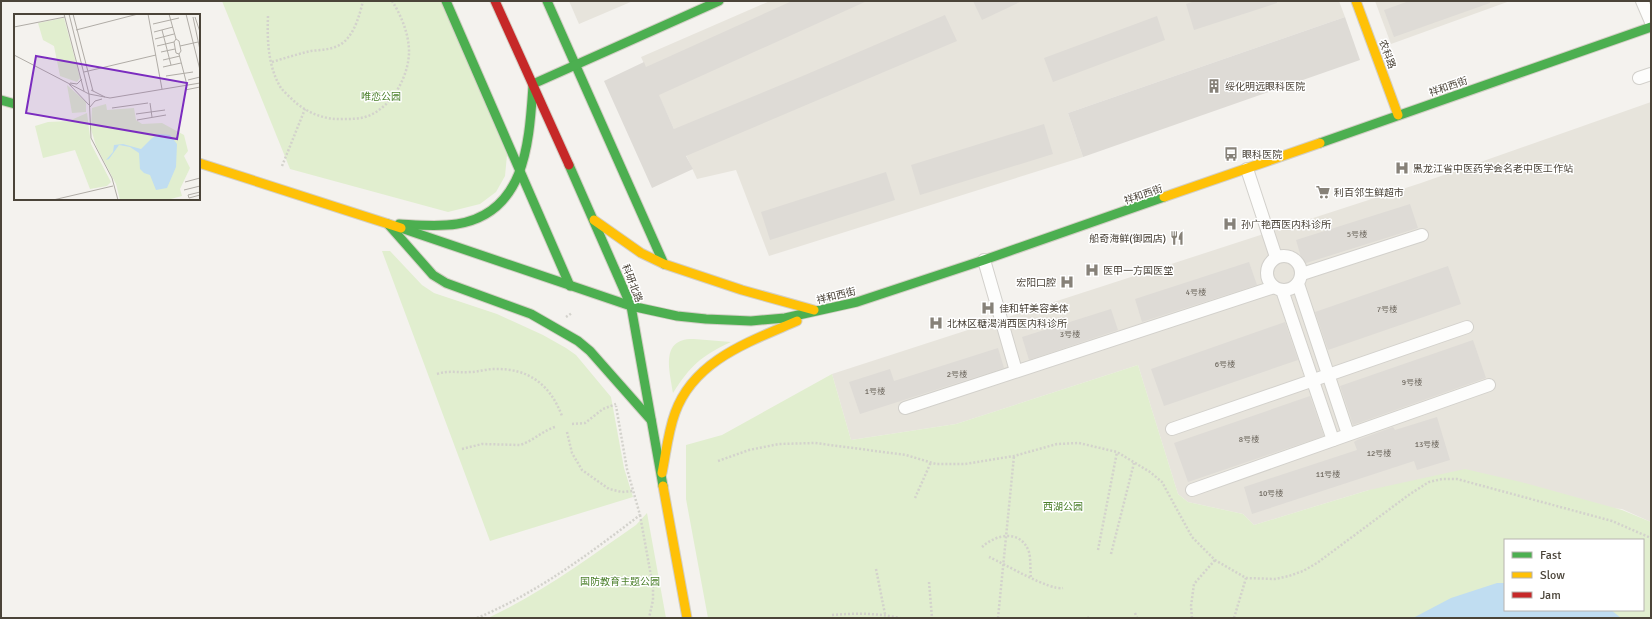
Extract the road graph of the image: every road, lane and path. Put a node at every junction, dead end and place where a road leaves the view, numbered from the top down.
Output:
1 (363, 1) edge
2 (392, 1) edge
3 (446, 1) edge
4 (496, 1) edge
5 (547, 1) edge
6 (719, 1) edge
7 (1356, 1) edge
8 (1642, 1) edge
9 (268, 16) dead end
10 (1651, 22) edge
11 (1651, 27) edge
12 (272, 62) junction
13 (576, 64) junction
14 (1651, 74) edge
15 (1639, 78) dead end
16 (533, 84) junction
17 (1, 100) edge
18 (14, 104) edge
19 (304, 109) junction
20 (1398, 115) junction
21 (200, 163) edge
22 (282, 166) dead end
23 (1247, 169) junction
24 (521, 170) junction
25 (594, 220) junction
26 (388, 224) junction
27 (1422, 235) dead end
28 (1276, 257) junction
29 (984, 260) junction
30 (664, 264) junction
31 (1300, 279) junction
32 (570, 286) junction
33 (1278, 288) junction
34 (631, 306) junction
35 (819, 311) junction
36 (1467, 327) dead end
37 (1016, 371) junction
38 (437, 374) dead end
39 (1328, 375) junction
40 (1312, 381) junction
41 (1489, 385) dead end
42 (615, 399) dead end
43 (616, 404) junction
44 (905, 408) dead end
45 (562, 416) dead end
46 (651, 420) junction
47 (572, 424) dead end
48 (555, 427) dead end
49 (1172, 429) dead end
50 (567, 432) dead end
51 (1348, 434) junction
52 (1333, 440) junction
53 (462, 449) dead end
54 (1117, 452) dead end
55 (1014, 456) dead end
56 (931, 462) dead end
57 (1134, 463) dead end
58 (661, 476) junction
59 (1192, 490) dead end
60 (633, 491) junction
61 (915, 498) dead end
62 (640, 515) junction
63 (1007, 535) junction
64 (982, 547) dead end
65 (1098, 550) dead end
66 (1111, 554) dead end
67 (988, 557) dead end
68 (1216, 560) dead end
69 (1004, 563) junction
70 (876, 569) dead end
71 (1030, 578) junction
72 (1246, 578) dead end
73 (929, 582) dead end
74 (1063, 588) dead end
75 (1135, 613) dead end
76 (885, 614) junction
77 (832, 615) dead end
78 (477, 618) edge
79 (649, 618) edge
80 (687, 618) edge
81 (900, 618) edge
82 (932, 618) edge
83 (998, 618) edge
84 (1137, 618) edge
85 (1192, 618) edge
86 (1234, 618) edge

1 - 12 path
2 - 19 path
3 - 24 main road
4 - 16 main road, 科研北路
5 - 13 main road
6 - 13 main road
7 - 20 main road, 农科路
8 - 10 street
9 - 12 path
11 - 20 main road, 祥和西街
12 - 19 path
13 - 16 main road
13 - 30 main road
14 - 15 street
16 - 24 main road
16 - 25 main road, 科研北路
17 - 18 main road
19 - 22 path
20 - 23 main road, 祥和西街
21 - 26 main road, 祥和西街
23 - 28 street
23 - 29 main road, 祥和西街
24 - 26 main road
24 - 32 main road
25 - 30 main road
25 - 34 main road, 科研北路
26 - 32 main road, 祥和西街
26 - 46 main road
27 - 31 street
28 - 31 street
28 - 33 street
29 - 35 main road, 祥和西街
29 - 37 street
30 - 35 main road
31 - 33 street
31 - 39 street
32 - 34 main road, 祥和西街
33 - 37 street
33 - 40 street
34 - 35 main road, 祥和西街
34 - 46 main road, 科研北路
35 - 58 main road
36 - 39 street
37 - 44 street
38 - 45 path
39 - 40 street
39 - 51 street
40 - 49 street
40 - 52 street
41 - 51 street
42 - 43 path
43 - 47 path
43 - 60 path
46 - 58 main road, 科研北路
48 - 53 path
50 - 60 path
51 - 52 street
52 - 59 street
54 - 65 path
55 - 63 path
56 - 61 path
57 - 66 path
58 - 80 main road, 科研北路
60 - 62 path
62 - 78 path
62 - 79 path
63 - 64 path
63 - 69 path
63 - 71 path
67 - 69 path
68 - 85 path
69 - 71 path
69 - 83 path
70 - 76 path
71 - 74 path
72 - 86 path
73 - 82 path
75 - 84 path
76 - 77 path
76 - 81 path

